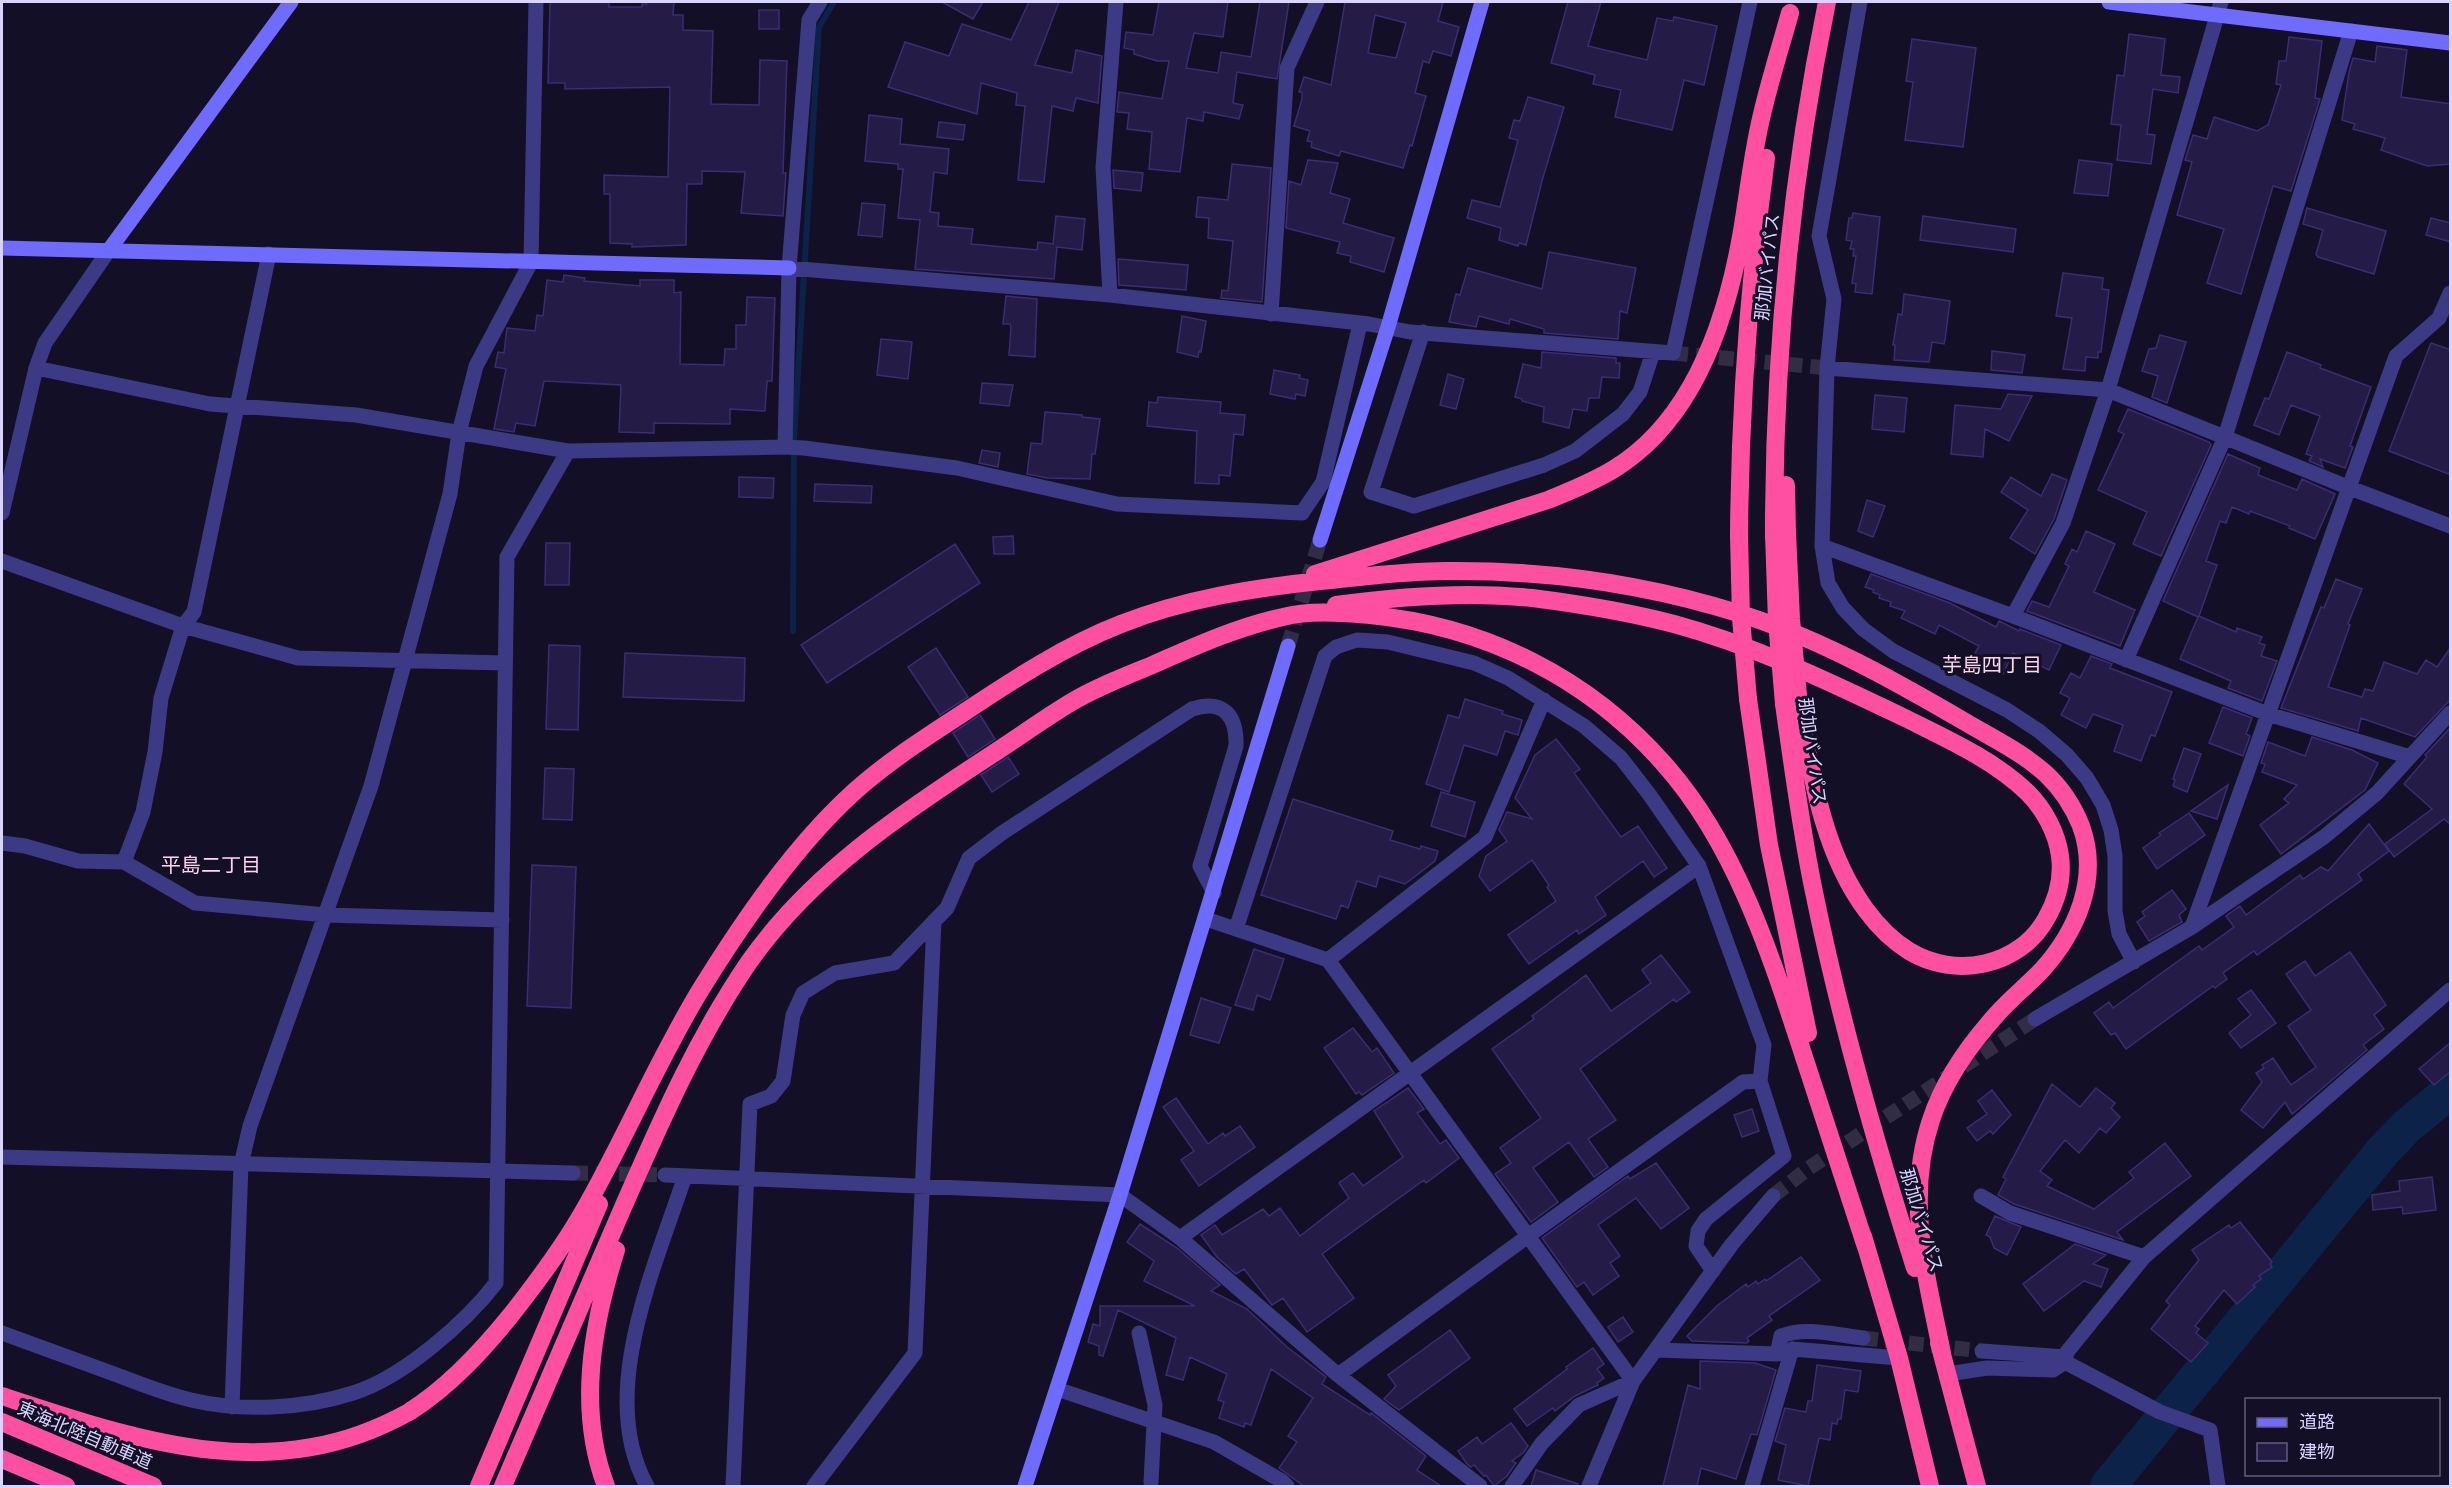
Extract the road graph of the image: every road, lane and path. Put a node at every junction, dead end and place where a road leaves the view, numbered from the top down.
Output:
1 (291, 2) edge
2 (536, 2) edge
3 (820, 2) edge
4 (1116, 2) edge
5 (1317, 2) edge
6 (1482, 2) edge
7 (1750, 2) edge
8 (1827, 2) edge
9 (1860, 2) edge
10 (2109, 2) edge
11 (1791, 7) edge
12 (2219, 8) edge
13 (2351, 31) junction
14 (2451, 43) edge
15 (1749, 236) junction
16 (2, 248) edge
17 (109, 250) junction
18 (269, 254) junction
19 (531, 262) junction
20 (789, 268) junction
21 (2451, 293) edge
22 (1110, 295) junction
23 (1271, 314) junction
24 (1360, 324) junction
25 (1388, 327) junction
26 (1423, 332) junction
27 (1653, 352) junction
28 (36, 368) junction
29 (1827, 368) junction
30 (2108, 390) junction
31 (237, 405) junction
32 (459, 433) junction
33 (2225, 437) junction
34 (785, 447) junction
35 (568, 451) junction
36 (2350, 488) junction
37 (2, 513) edge
38 (2451, 526) edge
39 (1320, 540) tunnel mouth
40 (1822, 546) junction
41 (2, 561) edge
42 (1277, 586) junction
43 (1288, 615) junction
44 (2013, 616) junction
45 (183, 626) junction
46 (1288, 646) tunnel mouth
47 (2126, 660) junction
48 (405, 662) junction
49 (505, 663) junction
50 (1544, 700) junction
51 (1792, 705) junction
52 (2451, 713) edge
53 (2268, 714) junction
54 (2410, 757) junction
55 (2, 843) edge
56 (124, 862) junction
57 (1699, 866) junction
58 (1214, 893) junction
59 (326, 915) junction
60 (1206, 919) junction
61 (502, 920) junction
62 (934, 921) junction
63 (2192, 927) junction
64 (1236, 929) junction
65 (1329, 960) junction
66 (2134, 962) junction
67 (2451, 990) edge
68 (2034, 1019) tunnel mouth
69 (1410, 1071) junction
70 (1760, 1081) junction
71 (649, 1084) junction
72 (672, 1096) junction
73 (2, 1157) edge
74 (241, 1165) junction
75 (499, 1171) junction
76 (573, 1173) tunnel mouth
77 (665, 1175) tunnel mouth
78 (685, 1176) junction
79 (747, 1179) junction
80 (921, 1186) junction
81 (1120, 1195) junction
82 (1773, 1196) tunnel mouth
83 (1982, 1196) dead end
84 (1527, 1236) junction
85 (1180, 1238) junction
86 (1866, 1247) junction
87 (2144, 1257) junction
88 (1713, 1271) junction
89 (2, 1333) edge
90 (1139, 1333) dead end
91 (1863, 1338) tunnel mouth
92 (1792, 1349) junction
93 (1656, 1350) junction
94 (1982, 1351) tunnel mouth
95 (1942, 1353) junction
96 (1777, 1354) junction
97 (1899, 1358) junction
98 (2066, 1360) junction
99 (1948, 1374) junction
100 (1338, 1376) junction
101 (1633, 1381) junction
102 (1056, 1389) junction
103 (2, 1396) edge
104 (232, 1407) junction
105 (1154, 1420) junction
106 (2, 1422) edge
107 (2, 1459) edge
108 (1151, 1482) dead end
109 (66, 1486) edge
110 (153, 1486) edge
111 (479, 1486) edge
112 (503, 1486) edge
113 (606, 1486) edge
114 (647, 1486) edge
115 (733, 1486) edge
116 (814, 1486) edge
117 (1025, 1486) edge
118 (1287, 1486) edge
119 (1480, 1486) edge
120 (1512, 1486) edge
121 (1588, 1486) edge
122 (1752, 1486) edge
123 (1930, 1486) edge
124 (1977, 1486) edge
125 (2218, 1486) edge

1 - 17 street
2 - 19 street
3 - 20 street
4 - 22 street
5 - 23 street
6 - 25 street
7 - 27 street
8 - 51 highway, 那加バイパス, bridge
9 - 29 street
10 - 12 street
11 - 15 highway
12 - 13 street
12 - 30 street
13 - 14 street
13 - 33 street
15 - 42 highway
15 - 86 highway, 那加バイパス, bridge
16 - 17 street
17 - 18 street
17 - 28 street
18 - 19 street
18 - 31 street
19 - 20 street
19 - 32 street
20 - 22 street
20 - 34 street
21 - 36 street
22 - 23 street
23 - 24 street
24 - 25 street
24 - 34 street
25 - 26 street
25 - 39 street
26 - 27 street
26 - 27 street
28 - 31 street
28 - 37 street
29 - 30 street
29 - 40 street
30 - 33 street
30 - 44 street
31 - 32 street
31 - 45 street
32 - 35 street
32 - 48 street
33 - 36 street
33 - 47 street
34 - 35 street
35 - 49 street
36 - 38 street
36 - 53 street
40 - 44 street
40 - 66 street
41 - 45 street
42 - 71 highway
42 - 95 highway
43 - 51 highway
43 - 72 highway
43 - 86 highway
44 - 47 street
45 - 48 street
45 - 56 street
46 - 58 street
47 - 53 street
48 - 49 street
48 - 59 street
49 - 61 street
50 - 57 street
50 - 64 street
50 - 65 street
51 - 95 highway, 那加バイパス
52 - 54 street
53 - 54 street
53 - 63 street
54 - 63 street
55 - 56 street
56 - 59 street
57 - 69 street
57 - 70 street
58 - 60 street
58 - 62 street
59 - 61 street
59 - 74 street
60 - 64 street
60 - 81 street
61 - 75 street
62 - 79 street
62 - 80 street
63 - 66 street
64 - 65 street
65 - 69 street
66 - 68 street
67 - 87 street
69 - 84 street
69 - 85 street
70 - 84 street
70 - 88 street
71 - 103 highway
71 - 111 highway
72 - 112 highway
72 - 113 highway
73 - 74 street
74 - 75 street
74 - 104 street
75 - 76 street
75 - 104 street
77 - 78 street
78 - 79 street
78 - 114 street
79 - 80 street
79 - 115 street
80 - 81 street
80 - 116 street
81 - 85 street
81 - 102 street
82 - 88 street
83 - 87 street
84 - 100 street
84 - 101 street
85 - 100 street
86 - 97 highway, 那加バイパス
87 - 98 street
88 - 93 street
89 - 104 street
90 - 105 street
91 - 96 street
92 - 96 street
92 - 97 street
92 - 122 street
93 - 96 street
93 - 101 street
94 - 98 street
95 - 99 highway, 那加バイパス
97 - 123 highway, 那加バイパス
98 - 99 street
98 - 125 street
99 - 124 highway, 那加バイパス
100 - 119 street
101 - 120 street
101 - 121 street
102 - 105 street
102 - 117 street
105 - 108 street
105 - 118 street
106 - 110 highway, 東海北陸自動車道
107 - 109 highway

